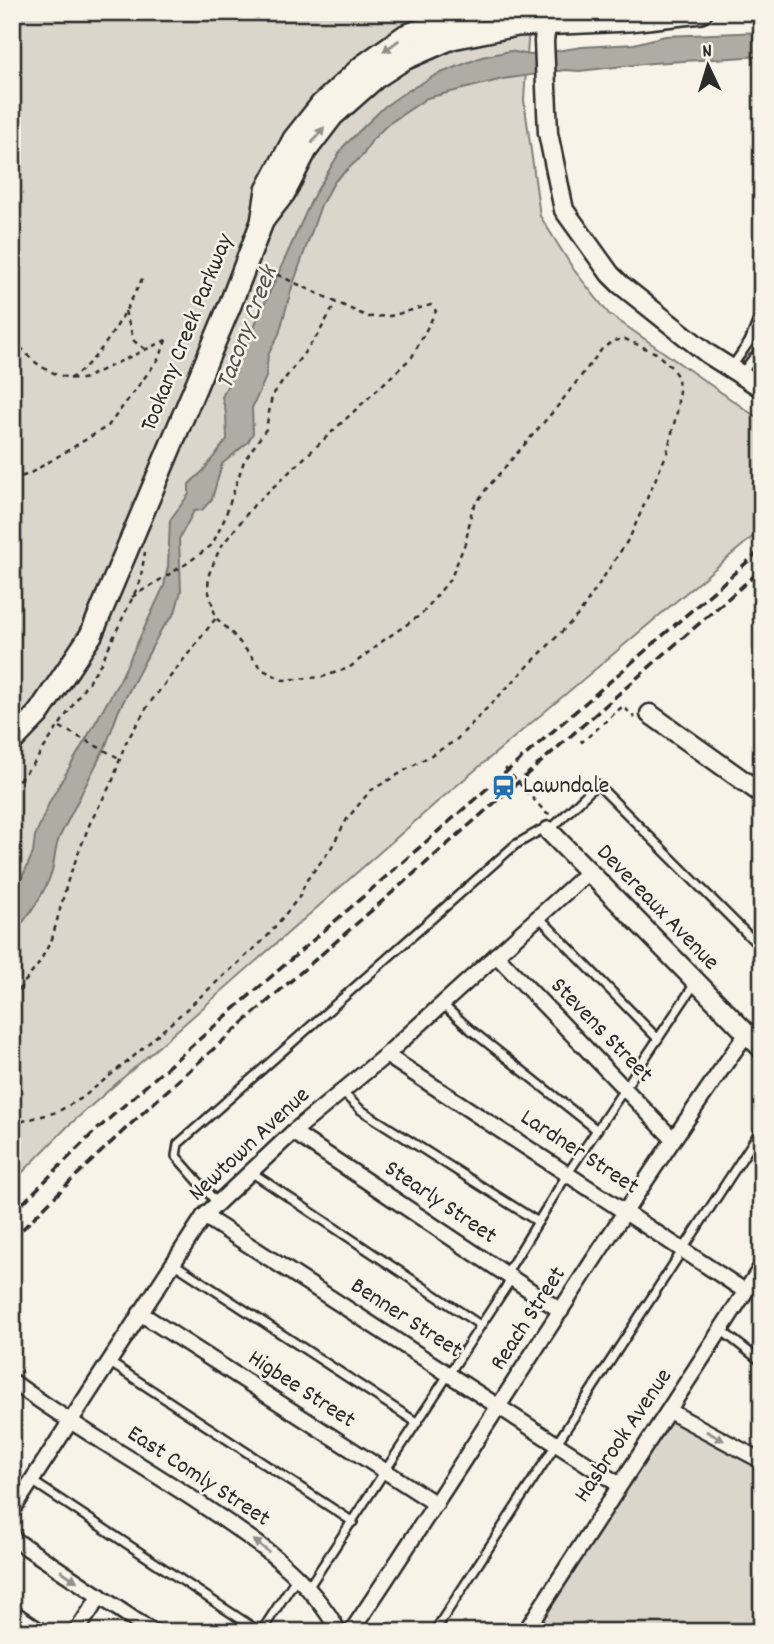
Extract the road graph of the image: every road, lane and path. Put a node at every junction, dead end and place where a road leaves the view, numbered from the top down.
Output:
1 (18, 12) edge
2 (476, 12) edge
3 (701, 12) edge
4 (12, 23) edge
5 (546, 26) edge
6 (14, 208) dead end
7 (12, 213) edge
8 (262, 222) junction
9 (142, 276) dead end
10 (336, 302) junction
11 (230, 305) junction
12 (762, 310) edge
13 (125, 311) junction
14 (12, 330) edge
15 (762, 347) edge
16 (145, 349) junction
17 (736, 372) junction
18 (70, 379) junction
19 (762, 388) edge
20 (12, 480) edge
21 (212, 545) junction
22 (220, 548) junction
23 (132, 597) dead end
24 (216, 618) junction
25 (650, 714) joint
26 (60, 727) dead end
27 (18, 731) edge
28 (581, 740) dead end
29 (120, 758) junction
30 (505, 768) dead end
31 (762, 794) edge
32 (554, 825) junction
33 (12, 830) edge
34 (21, 836) dead end
35 (587, 873) junction
36 (539, 917) junction
37 (762, 949) edge
38 (496, 955) junction
39 (695, 982) junction
40 (12, 998) edge
41 (442, 1004) junction
42 (747, 1032) junction
43 (658, 1039) junction
44 (762, 1049) edge
45 (386, 1055) junction
46 (625, 1088) junction
47 (342, 1092) junction
48 (12, 1124) edge
49 (762, 1128) edge
50 (597, 1130) junction
51 (293, 1132) junction
52 (673, 1138) junction
53 (251, 1172) junction
54 (568, 1173) junction
55 (217, 1203) junction
56 (626, 1210) junction
57 (204, 1216) junction
58 (538, 1222) junction
59 (682, 1249) junction
60 (173, 1264) junction
61 (762, 1266) edge
62 (509, 1276) junction
63 (745, 1291) junction
64 (561, 1311) junction
65 (140, 1313) junction
66 (480, 1325) junction
67 (720, 1330) junction
68 (109, 1362) junction
69 (762, 1362) edge
70 (449, 1373) junction
71 (12, 1381) edge
72 (500, 1406) junction
73 (669, 1411) junction
74 (72, 1422) junction
75 (416, 1422) junction
76 (557, 1443) junction
77 (762, 1461) edge
78 (385, 1471) junction
79 (32, 1481) junction
80 (618, 1484) junction
81 (436, 1504) junction
82 (12, 1511) edge
83 (353, 1522) junction
84 (12, 1538) edge
85 (298, 1576) junction
86 (308, 1588) junction
87 (100, 1596) junction
88 (12, 1608) edge
89 (20, 1613) junction
90 (12, 1625) edge
91 (48, 1632) edge
92 (76, 1632) edge
93 (153, 1632) edge
94 (261, 1632) edge
95 (339, 1632) edge
96 (351, 1632) edge
97 (434, 1632) edge
98 (525, 1632) edge

1 - 4 path
2 -> 8 main road, Tookany Creek Parkway
3 - 5 main road
8 -> 5 main road
5 - 17 street
6 - 7 path
8 - 11 main road, Tookany Creek Parkway
9 - 13 path
10 - 11 path
10 - 21 path
10 - 22 path
11 - 27 main road, Tookany Creek Parkway
12 - 17 lane
13 - 16 path
13 - 18 path
14 - 18 path
15 - 17 lane
16 - 18 path
16 - 20 path
17 - 19 street
21 - 22 path
21 - 23 path
22 - 24 path
24 - 29 path
24 - 48 path
25 - 28 path
25 - 31 street
26 - 29 path
29 - 40 path
30 - 32 path
32 - 35 street, Devereaux Avenue
32 - 37 lane
32 - 55 lane
33 - 34 path
35 - 36 street, Newtown Avenue
35 - 39 street, Devereaux Avenue
36 - 38 street, Newtown Avenue
36 - 43 lane
38 - 41 street, Newtown Avenue
38 - 46 street, Stevens Street
39 - 42 street, Devereaux Avenue
39 - 43 lane
41 - 45 street, Newtown Avenue
41 - 50 lane
42 - 44 street, Devereaux Avenue
42 - 52 street, Reach Street
43 - 46 lane
45 - 47 street, Newtown Avenue
45 - 54 street, Lardner Street
46 - 50 lane
46 - 52 street, Stevens Street
47 - 51 street, Newtown Avenue
47 - 58 lane
49 - 59 lane
50 - 54 lane
51 - 53 street, Newtown Avenue
51 - 62 street, Stearly Street
52 - 56 street, Reach Street
53 - 55 street, Newtown Avenue
53 - 66 lane
54 - 56 street, Lardner Street
54 - 58 lane
55 - 57 street, Newtown Avenue
56 - 59 street, Lardner Street
56 - 64 street, Reach Street
57 - 60 street, Newtown Avenue
57 - 70 street, Benner Street
58 - 62 lane
59 - 63 street, Lardner Street
59 - 76 lane
60 - 65 street, Newtown Avenue
60 - 75 lane
61 - 63 street, Hasbrook Avenue
62 - 64 street, Stearly Street
62 - 66 lane
63 - 67 street, Hasbrook Avenue
64 - 72 street, Reach Street
65 - 68 street, Newtown Avenue
65 - 78 street, Higbee Street
66 - 70 lane
67 - 69 lane
67 - 73 street, Hasbrook Avenue
68 - 74 street, Newtown Avenue
68 - 83 lane
70 - 72 street, Benner Street
70 - 75 lane
71 - 74 street, East Comly Street
72 - 76 street, Benner Street
72 - 81 street, Reach Street
73 -> 77 street
73 - 80 street, Hasbrook Avenue
74 - 79 street, Newtown Avenue
85 -> 74 street, East Comly Street
75 - 78 lane
76 - 80 street, Benner Street
76 - 97 lane
78 - 81 street, Higbee Street
78 - 83 lane
79 - 82 street, Newtown Avenue
79 - 94 lane
80 - 98 street, Hasbrook Avenue
81 - 96 street, Reach Street
83 - 86 lane
84 -> 87 street
85 - 86 street, East Comly Street
85 - 94 lane
86 - 95 street, East Comly Street
87 - 92 street
87 - 93 street
88 - 89 lane
89 - 90 lane
89 - 91 lane

